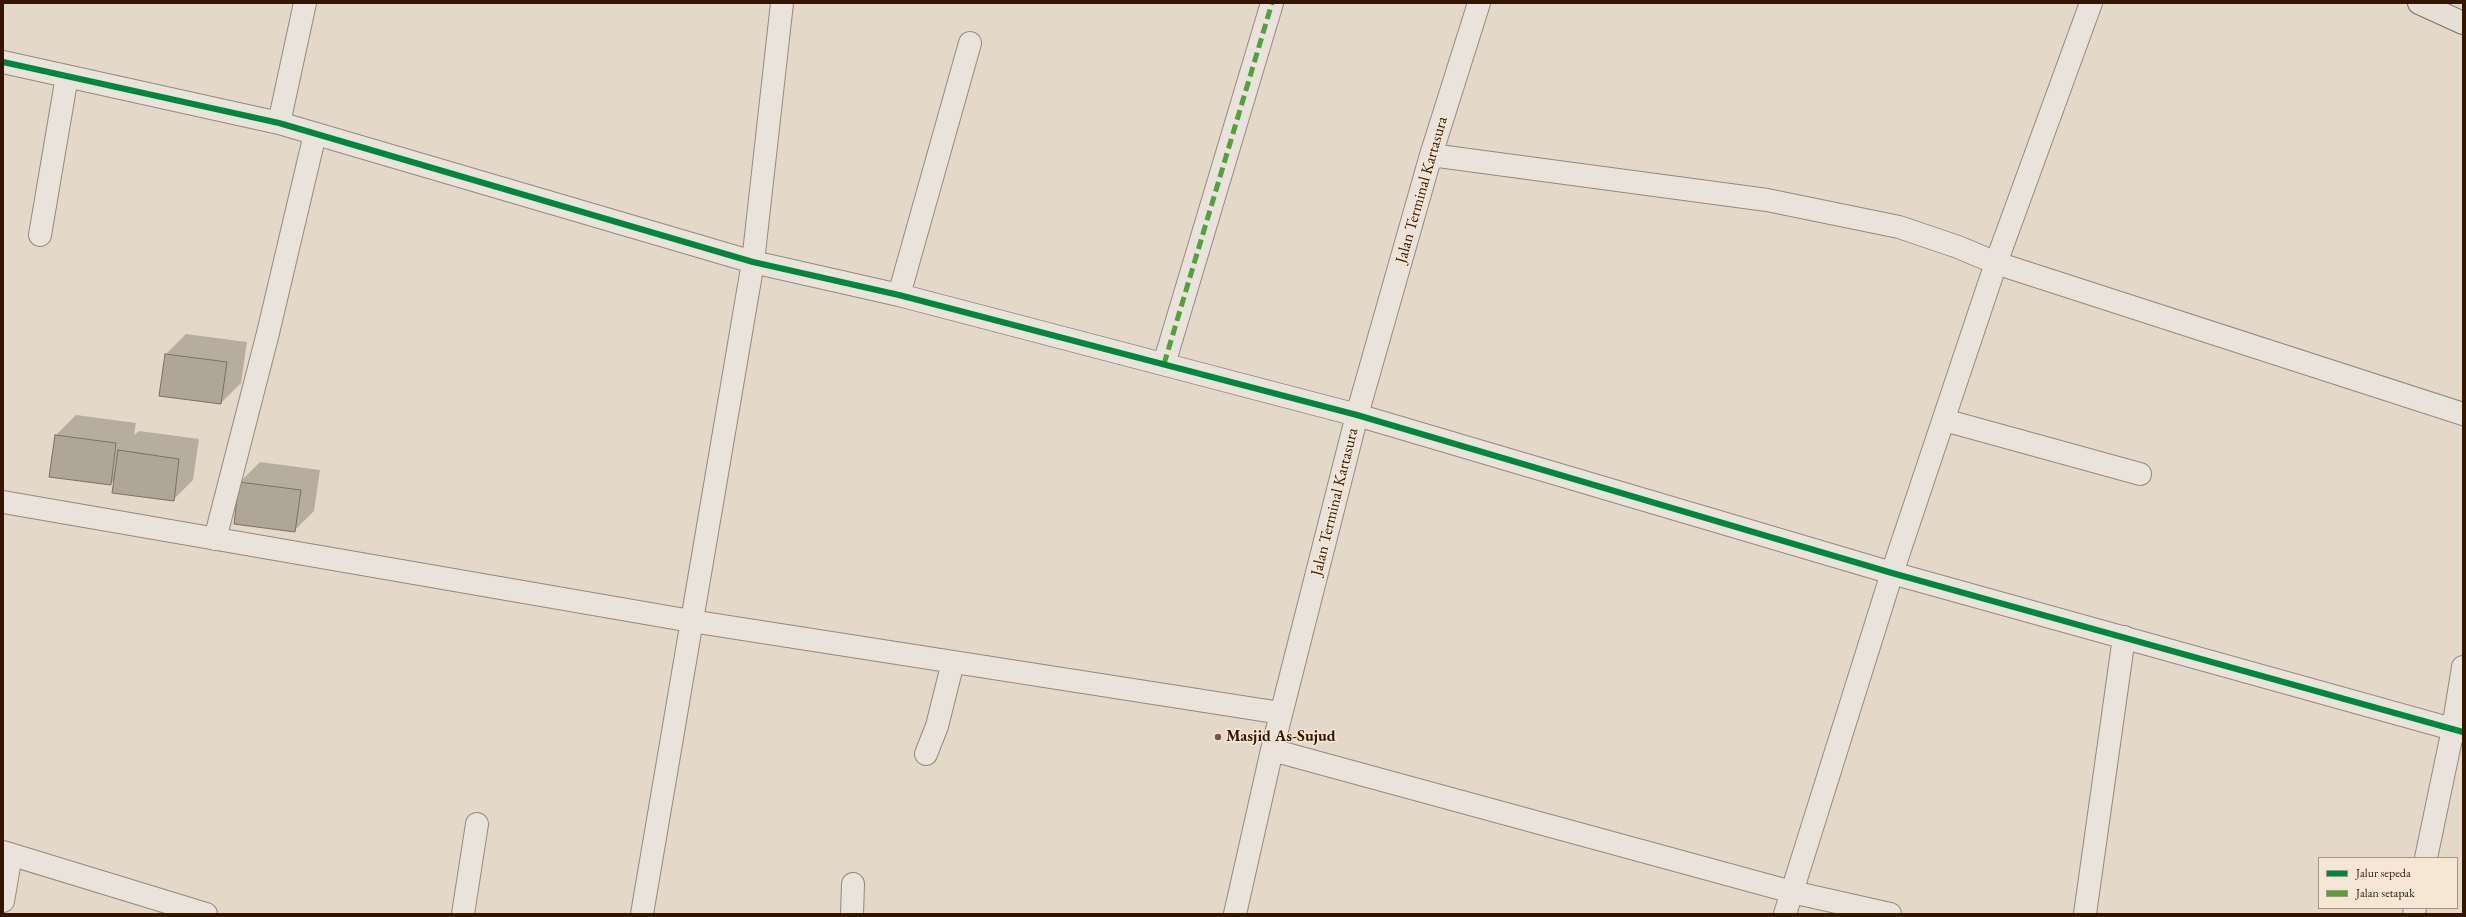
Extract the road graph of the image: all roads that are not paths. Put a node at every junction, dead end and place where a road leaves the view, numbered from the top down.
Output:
1 (304, 3) edge
2 (782, 3) edge
3 (1272, 3) edge
4 (1479, 3) edge
5 (2091, 3) edge
6 (2419, 3) edge
7 (2463, 22) edge
8 (970, 43) dead end
9 (3, 62) edge
10 (67, 76) junction
11 (279, 123) junction
12 (315, 134) junction
13 (1431, 155) junction
14 (40, 235) dead end
15 (753, 262) junction
16 (1996, 263) junction
17 (899, 295) junction
18 (1164, 364) junction
19 (2463, 414) edge
20 (1357, 415) junction
21 (1944, 420) junction
22 (2140, 474) dead end
23 (3, 502) edge
24 (215, 539) junction
25 (1892, 573) junction
26 (691, 621) junction
27 (2124, 637) junction
28 (953, 662) junction
29 (2463, 667) edge
30 (1281, 713) junction
31 (2458, 730) edge
32 (1272, 750) junction
33 (926, 754) dead end
34 (477, 824) dead end
35 (7, 854) edge
36 (2426, 857) edge
37 (853, 884) dead end
38 (1792, 892) junction
39 (3, 900) edge
40 (206, 914) edge
41 (462, 914) edge
42 (642, 914) edge
43 (852, 914) edge
44 (1235, 914) edge
45 (1784, 914) edge
46 (1890, 914) edge
47 (2086, 914) edge

1 - 11 street
2 - 15 street
3 - 18 street
4 - 13 street, Jalan Terminal Kartasura
5 - 16 street
6 - 7 highway
8 - 17 street
9 - 10 street
10 - 11 street
10 - 14 street
11 - 12 street
12 - 15 street
12 - 24 street
13 - 16 street
13 - 20 street, Jalan Terminal Kartasura
15 - 17 street
15 - 26 street
16 - 19 street
16 - 21 street
17 - 18 street
18 - 20 street
20 - 25 street
20 - 30 street, Jalan Terminal Kartasura
21 - 22 street
21 - 25 street
23 - 24 street
24 - 26 street
25 - 27 street
25 - 38 street
26 - 28 street
26 - 42 street
27 - 31 street
27 - 47 street
28 - 30 street
28 - 33 street
29 - 31 street
30 - 32 street, Jalan Terminal Kartasura
31 - 36 street
32 - 38 street
32 - 44 street, Jalan Terminal Kartasura
34 - 41 street
35 - 39 street
35 - 40 street
37 - 43 street
38 - 45 street
38 - 46 street

